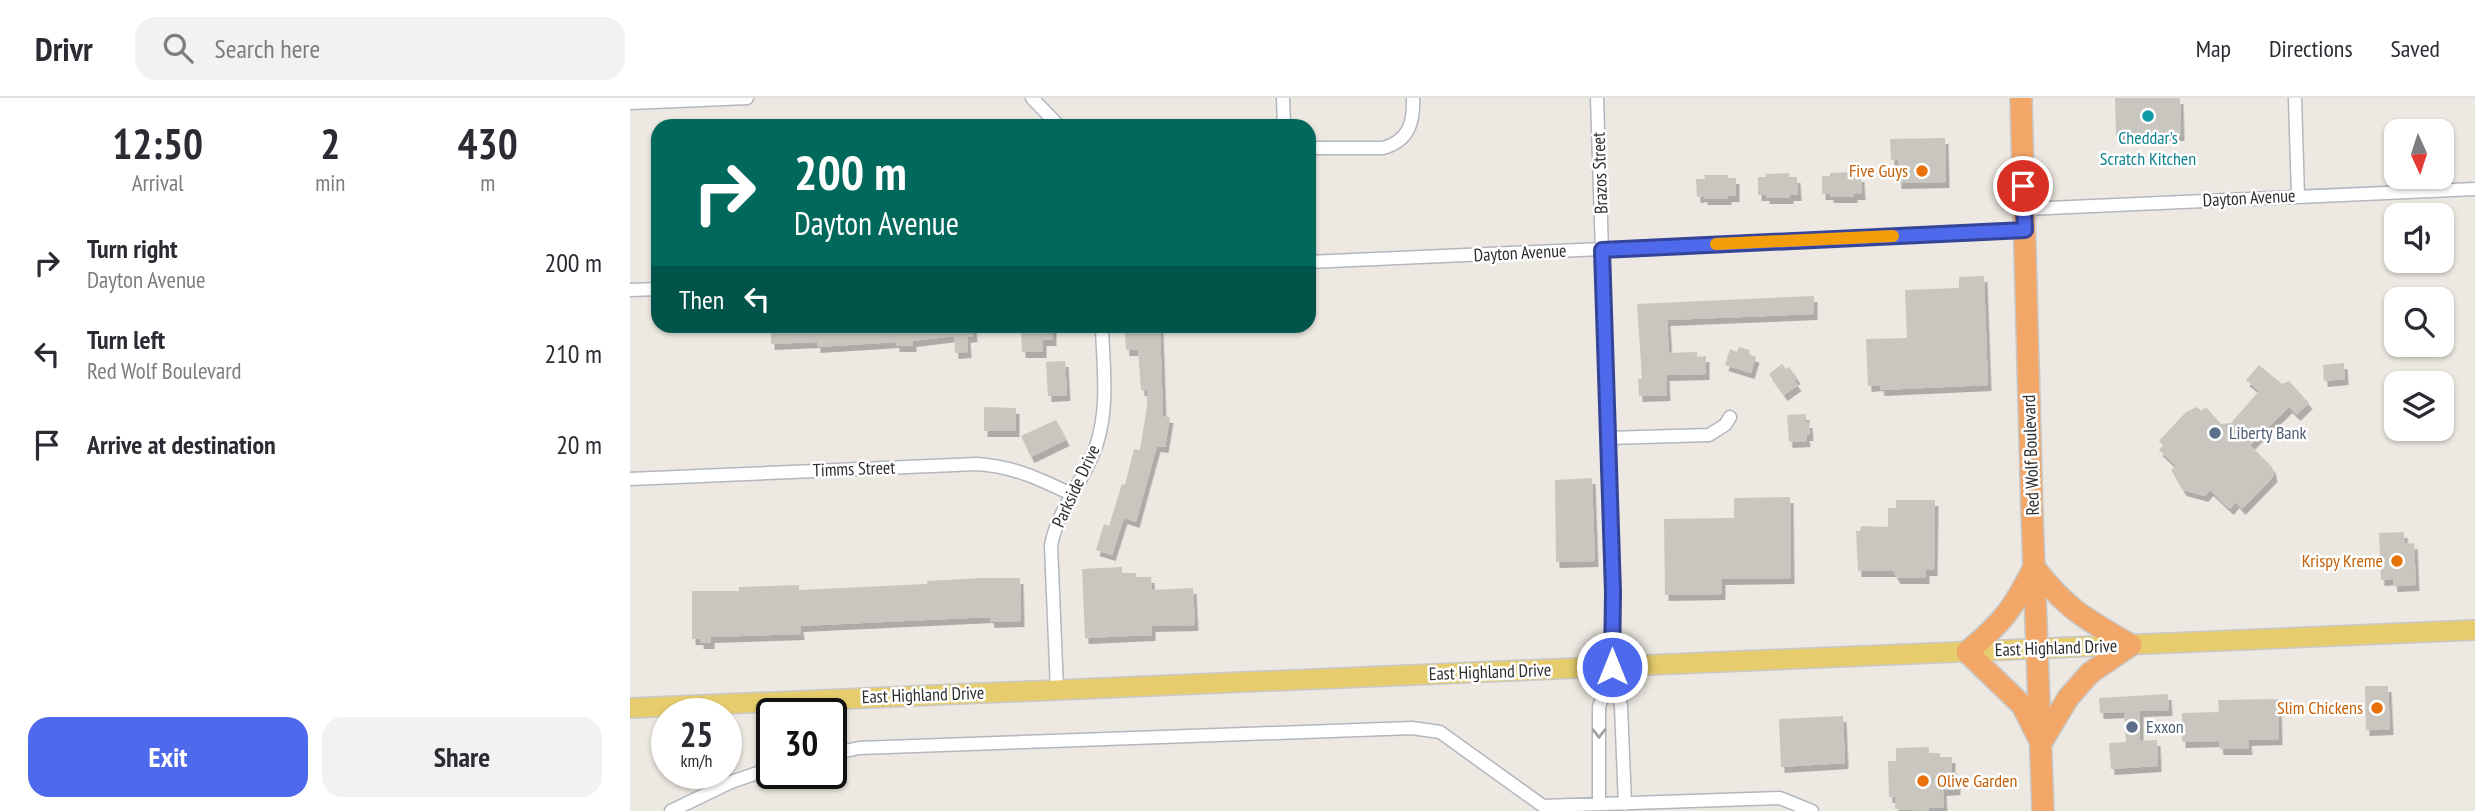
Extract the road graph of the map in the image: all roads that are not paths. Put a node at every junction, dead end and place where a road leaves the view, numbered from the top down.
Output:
1 (747, 98) edge
2 (1032, 98) edge
3 (1283, 98) edge
4 (1413, 98) edge
5 (1597, 98) edge
6 (2021, 98) edge
7 (2295, 98) edge
8 (637, 101) edge
9 (1052, 119) edge
10 (1284, 119) edge
11 (1316, 148) edge
12 (2475, 189) edge
13 (2298, 196) junction
14 (2024, 220) junction
15 (1602, 250) junction
16 (1316, 262) edge
17 (651, 289) edge
18 (630, 290) edge
19 (1101, 333) edge
20 (1730, 417) dead end
21 (1608, 438) junction
22 (630, 479) edge
23 (1071, 494) junction
24 (2034, 567) junction
25 (2475, 630) edge
26 (2132, 645) junction
27 (2038, 649) junction
28 (1966, 652) junction
29 (1612, 667) junction
30 (1057, 690) junction
31 (630, 708) edge
32 (2040, 743) junction
33 (847, 751) edge
34 (756, 773) edge
35 (1599, 804) junction
36 (1625, 804) junction
37 (671, 811) edge
38 (1812, 811) edge
39 (2043, 811) edge

1 - 8 street
2 - 9 street
3 - 10 street
4 - 11 street
5 - 15 street, Brazos Street
6 - 14 highway, Red Wolf Boulevard
7 - 13 street
12 - 13 street, Dayton Avenue
13 - 14 street, Dayton Avenue
14 - 15 street, Dayton Avenue
14 - 24 highway, Red Wolf Boulevard
15 - 16 street, Dayton Avenue
15 - 21 street, Brazos Street
17 - 18 street
19 - 23 street, Parkside Drive
20 - 21 street
21 - 29 street, Brazos Street
22 - 23 street, Timms Street
23 - 30 street, Parkside Drive
24 - 26 highway
24 - 27 highway, Red Wolf Boulevard
24 - 28 highway
25 - 26 main road, East Highland Drive
26 - 27 main road, East Highland Drive
26 - 32 highway
27 - 28 main road, East Highland Drive
27 - 32 highway, Red Wolf Boulevard
28 - 29 main road, East Highland Drive
28 - 32 highway
29 - 30 main road, East Highland Drive
29 -> 35 street
29 - 36 street
30 - 31 main road, East Highland Drive
32 - 39 highway, Red Wolf Boulevard
33 - 35 street
34 - 37 street
35 - 36 street
36 - 38 street

